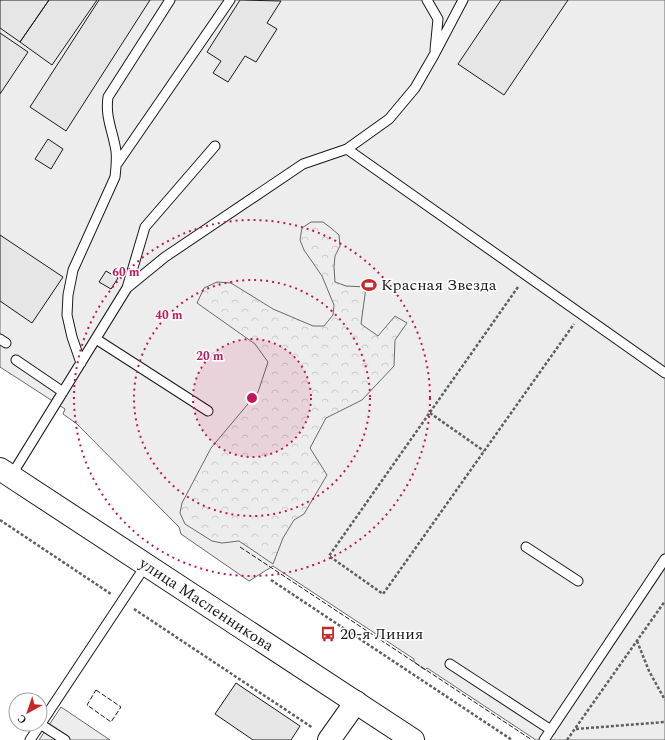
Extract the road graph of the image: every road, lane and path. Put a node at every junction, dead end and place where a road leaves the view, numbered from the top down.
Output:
1 (170, 0) edge
2 (230, 0) edge
3 (427, 0) edge
4 (462, 0) edge
5 (434, 55) junction
6 (215, 146) dead end
7 (347, 149) junction
8 (117, 164) junction
9 (526, 276) junction
10 (127, 288) junction
11 (581, 314) junction
12 (96, 339) junction
13 (16, 360) dead end
14 (81, 363) junction
15 (665, 373) edge
16 (63, 392) junction
17 (208, 411) dead end
18 (430, 413) junction
19 (484, 451) junction
20 (5, 473) edge
21 (0, 520) edge
22 (526, 547) dead end
23 (665, 559) edge
24 (146, 565) junction
25 (271, 580) dead end
26 (578, 581) dead end
27 (122, 601) junction
28 (665, 601) edge
29 (637, 641) junction
30 (450, 664) dead end
31 (665, 700) edge
32 (356, 702) junction
33 (48, 712) edge
34 (665, 722) edge
35 (48, 729) edge
36 (575, 729) junction
37 (551, 730) junction
38 (64, 740) edge
39 (330, 740) edge
40 (413, 740) edge
41 (512, 740) edge
42 (544, 740) edge
43 (568, 740) edge

1 - 8 lane
2 - 8 lane
3 - 5 lane
4 - 5 lane
5 - 7 lane
6 - 10 lane
7 - 9 lane
7 - 10 lane
8 - 14 lane
9 - 11 lane
9 - 18 path
10 - 12 lane
11 - 15 lane
11 - 19 path
12 - 14 lane
12 - 17 lane
13 - 16 lane
14 - 16 lane
16 - 20 lane
18 - 19 path
18 - 19 path
20 - 24 main road, улица Масленникова
21 - 27 path
22 - 26 lane
23 - 37 lane
24 - 27 lane
24 - 32 main road, улица Масленникова
25 - 41 path
27 - 33 lane
27 - 39 path
28 - 29 path
29 - 31 path
29 - 36 path
30 - 37 lane
32 - 39 main road
32 - 40 main road, улица Масленникова
34 - 36 path
35 - 38 lane
36 - 43 path
37 - 42 lane

